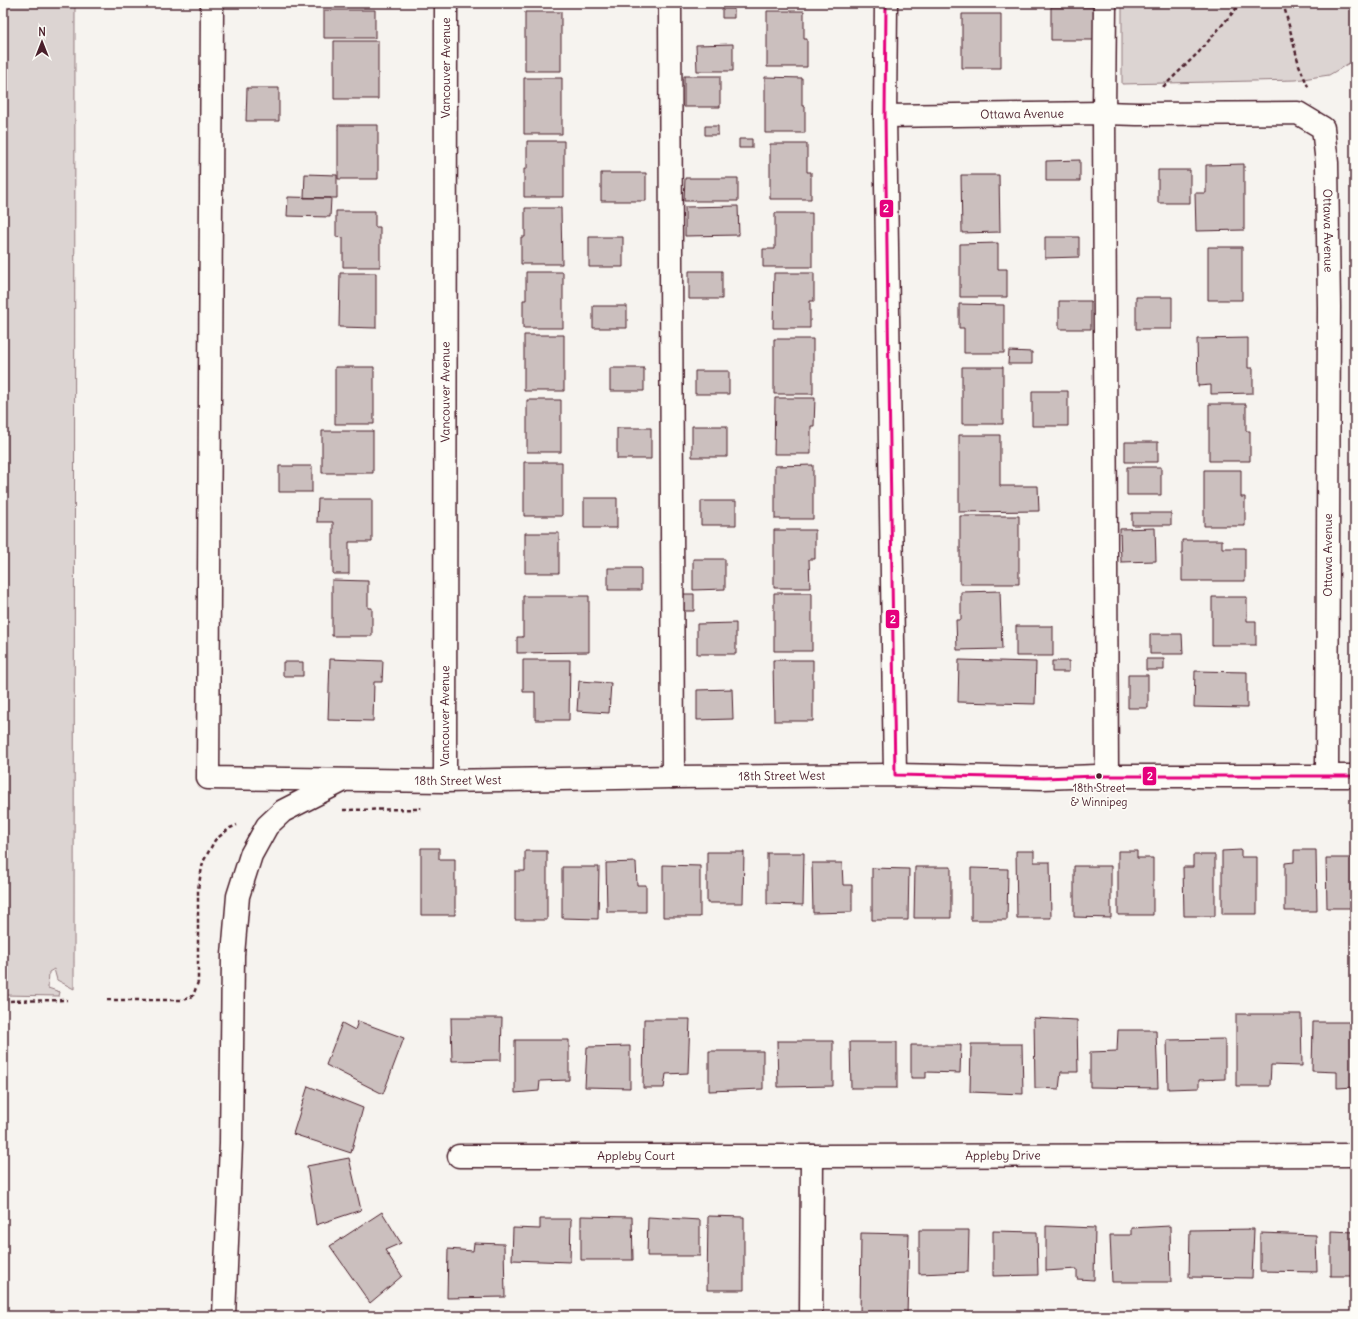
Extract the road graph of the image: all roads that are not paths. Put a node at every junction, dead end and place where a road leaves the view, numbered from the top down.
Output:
1 (212, 3) edge
2 (446, 3) edge
3 (670, 3) edge
4 (886, 3) edge
5 (1105, 3) edge
6 (1104, 113) junction
7 (885, 116) junction
8 (895, 775) junction
9 (1327, 776) junction
10 (1355, 776) edge
11 (673, 777) junction
12 (1106, 777) junction
13 (344, 780) junction
14 (445, 781) junction
15 (1355, 1155) edge
16 (459, 1156) dead end
17 (812, 1156) junction
18 (224, 1316) edge
19 (810, 1316) edge

1 - 13 street, 18th Street West
2 - 14 street, Vancouver Avenue
3 - 11 street
4 - 7 street
5 - 6 street
6 - 7 street, Ottawa Avenue
6 - 9 street, Ottawa Avenue
6 - 12 street
7 - 8 street
8 - 11 street, 18th Street West
8 - 12 street, 18th Street West
9 - 10 street, 18th Street West
9 - 12 street, 18th Street West
11 - 14 street, 18th Street West
13 - 14 street, 18th Street West
13 - 18 street
15 - 17 street, Appleby Drive
16 - 17 street, Appleby Court
17 - 19 street

